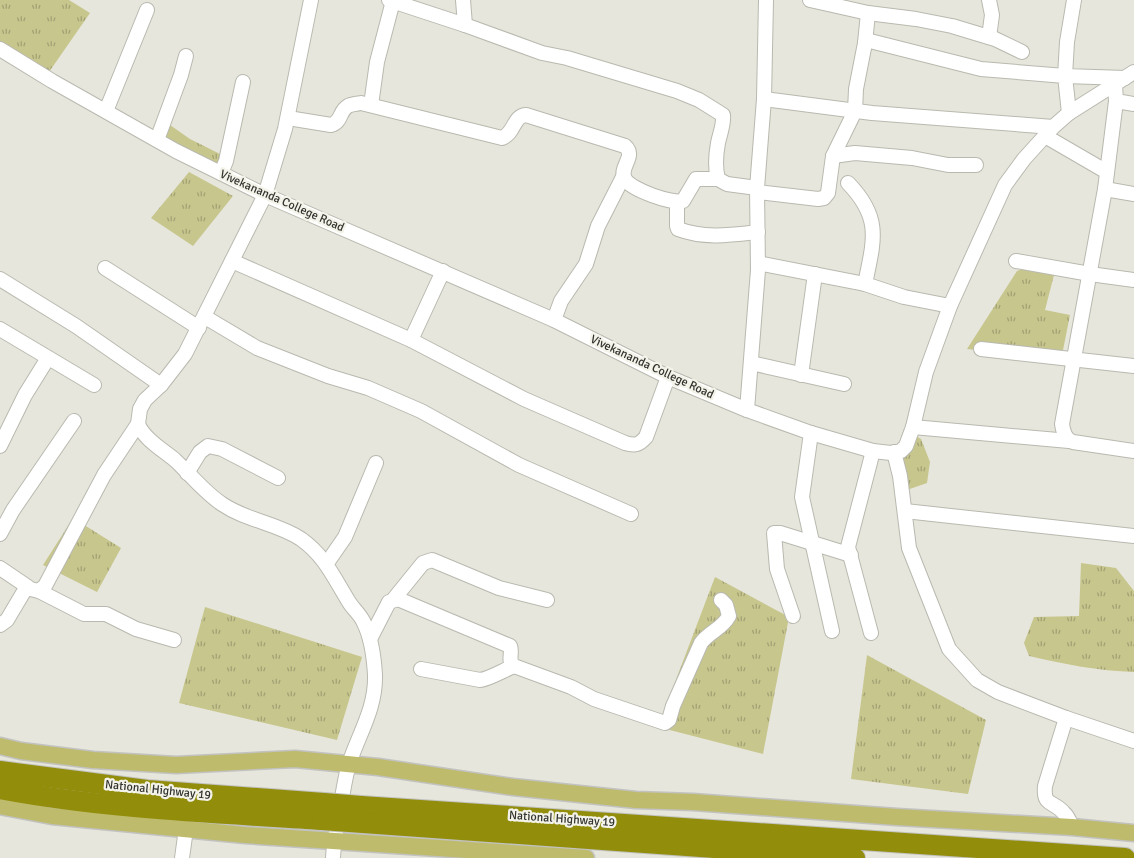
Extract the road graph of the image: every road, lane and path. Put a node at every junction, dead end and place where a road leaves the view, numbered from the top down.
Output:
1 (311, 0) edge
2 (463, 0) edge
3 (766, 0) edge
4 (810, 0) edge
5 (989, 0) edge
6 (1074, 0) edge
7 (391, 1) edge
8 (147, 10) dead end
9 (868, 13) junction
10 (465, 25) junction
11 (989, 37) junction
12 (865, 43) junction
13 (0, 49) edge
14 (1022, 52) dead end
15 (186, 56) dead end
16 (1065, 76) junction
17 (1124, 78) edge
18 (243, 82) dead end
19 (764, 99) junction
20 (1116, 101) junction
21 (1134, 104) edge
22 (371, 105) junction
23 (855, 111) junction
24 (106, 112) junction
25 (1069, 113) junction
26 (288, 118) junction
27 (1049, 131) junction
28 (157, 140) junction
29 (833, 156) junction
30 (976, 165) dead end
31 (1108, 172) junction
32 (221, 173) junction
33 (623, 177) junction
34 (718, 179) junction
35 (848, 183) dead end
36 (1105, 189) junction
37 (757, 190) junction
38 (1134, 194) edge
39 (265, 195) junction
40 (677, 203) junction
41 (758, 232) junction
42 (232, 261) junction
43 (1016, 261) dead end
44 (758, 263) junction
45 (105, 268) dead end
46 (443, 271) junction
47 (815, 274) junction
48 (1090, 274) junction
49 (0, 279) edge
50 (1134, 280) edge
51 (865, 284) junction
52 (950, 306) junction
53 (554, 320) junction
54 (202, 322) junction
55 (0, 329) edge
56 (411, 340) junction
57 (981, 349) dead end
58 (48, 358) junction
59 (1074, 359) junction
60 (751, 363) junction
61 (1134, 366) edge
62 (801, 375) junction
63 (668, 377) junction
64 (844, 384) dead end
65 (94, 385) dead end
66 (161, 385) junction
67 (748, 410) junction
68 (74, 421) dead end
69 (138, 424) junction
70 (914, 427) junction
71 (811, 433) junction
72 (1068, 441) junction
73 (0, 446) edge
74 (874, 451) junction
75 (1134, 451) edge
76 (894, 452) junction
77 (376, 463) dead end
78 (188, 473) junction
79 (278, 478) dead end
80 (905, 511) junction
81 (631, 514) dead end
82 (0, 534) edge
83 (1134, 536) edge
84 (812, 542) junction
85 (851, 555) junction
86 (326, 563) junction
87 (0, 568) edge
88 (33, 589) junction
89 (393, 600) junction
90 (547, 600) dead end
91 (721, 600) dead end
92 (793, 616) dead end
93 (0, 625) edge
94 (832, 631) dead end
95 (871, 633) dead end
96 (370, 639) junction
97 (174, 640) dead end
98 (514, 666) junction
99 (421, 669) dead end
100 (1066, 718) junction
101 (1134, 741) edge
102 (0, 746) edge
103 (349, 763) junction
104 (0, 771) edge
105 (0, 789) edge
106 (0, 806) edge
107 (323, 811) junction
108 (362, 814) junction
109 (1072, 827) junction
110 (186, 830) junction
111 (1134, 833) edge
112 (334, 841) junction
113 (182, 858) edge
114 (333, 858) edge
115 (586, 858) edge
116 (855, 858) edge
117 (1125, 858) edge

1 - 26 street
2 - 10 street
3 - 19 street
4 - 9 street
5 - 11 street
6 - 16 street
7 - 10 street
7 - 22 street
8 - 24 street
9 - 11 street
9 - 12 street
10 - 34 street
11 - 14 street
12 - 16 street
12 - 23 street
13 - 24 street, Vivekananda College Road
15 - 28 street
16 - 17 street
16 - 25 street
17 - 20 street
17 - 25 street
18 - 32 street
19 - 23 street
19 - 37 street
20 - 21 street
20 - 31 street
22 - 26 street
22 - 33 street
23 - 27 street
23 - 29 street
24 - 28 street, Vivekananda College Road
25 - 27 street
26 - 39 street
27 - 31 street
27 - 52 street
28 - 32 street, Vivekananda College Road
29 - 30 street
29 - 37 street
31 - 36 street
32 - 39 street, Vivekananda College Road
33 - 40 street
33 - 53 street
34 - 37 street
34 - 40 street
35 - 51 street
36 - 38 street
36 - 48 street
37 - 41 street
39 - 42 street
39 - 46 street, Vivekananda College Road
40 - 41 street
41 - 44 street
42 - 54 street
42 - 56 street
43 - 48 street
44 - 47 street
44 - 60 street
45 - 54 street
46 - 53 street, Vivekananda College Road
46 - 56 street
47 - 51 street
47 - 62 street
48 - 50 street
48 - 59 street
49 - 66 street
51 - 52 street
52 - 70 street
53 - 63 street, Vivekananda College Road
54 - 66 street
54 - 81 street
55 - 58 street
56 - 63 street
57 - 59 street
58 - 65 street
58 - 73 street
59 - 61 street
59 - 72 street
60 - 62 street
60 - 67 street
62 - 64 street
63 - 67 street, Vivekananda College Road
66 - 69 street
67 - 71 street, Vivekananda College Road
68 - 82 street
69 - 78 street
69 - 88 street
70 - 72 street
70 - 76 street
71 - 74 street, Vivekananda College Road
71 - 84 street
72 - 75 street
74 - 76 street, Vivekananda College Road
74 - 85 street
76 - 80 street
77 - 86 street
78 - 79 street
78 - 86 street
80 - 83 street
80 - 100 street
84 - 85 street
84 - 92 street
84 - 94 street
85 - 95 street
86 - 96 street
87 - 88 street
88 - 93 street
88 - 97 street
89 - 90 street
89 - 96 street
89 - 98 street
91 - 98 street
96 - 103 street
98 - 99 street
100 - 101 street
100 - 109 street
102 - 103 main road
103 - 109 main road
103 - 112 street
104 - 107 highway, National Highway 19
105 - 107 highway
106 - 110 main road
107 - 108 highway, bridge
108 - 116 highway
108 - 117 highway, National Highway 19
109 - 111 main road
110 - 112 main road
110 - 113 street
112 - 114 street
112 - 115 main road

